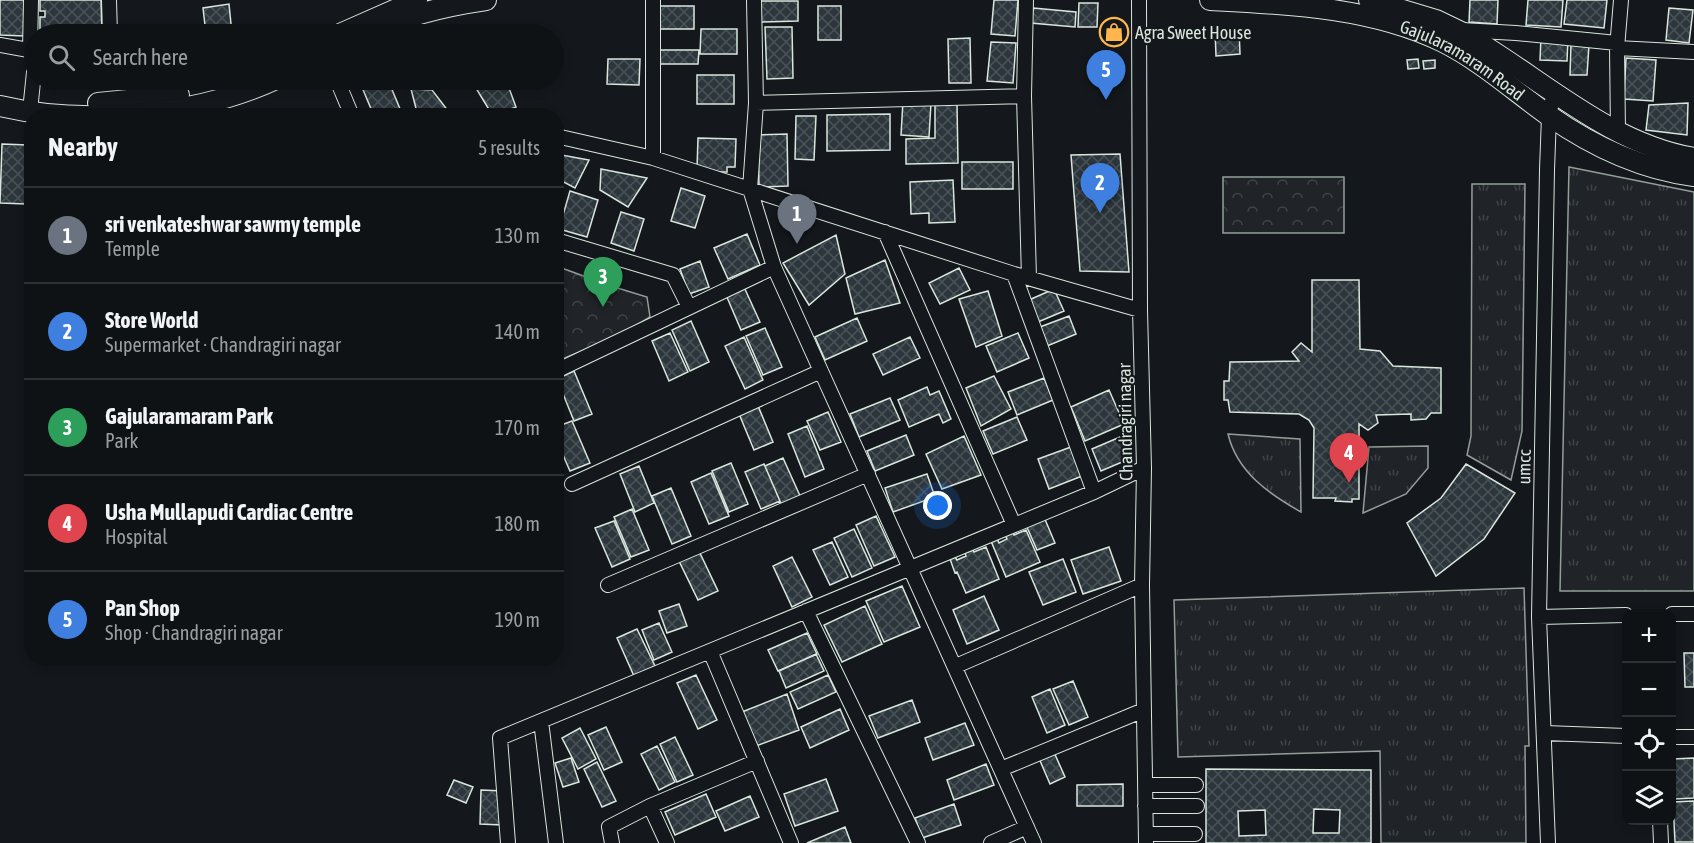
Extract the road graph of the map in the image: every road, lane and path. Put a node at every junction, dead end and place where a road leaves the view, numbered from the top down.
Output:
1 (31, 0) edge
2 (109, 0) edge
3 (417, 0) edge
4 (486, 0) edge
5 (653, 0) edge
6 (754, 0) edge
7 (1026, 0) edge
8 (1139, 0) edge
9 (1210, 0) edge
10 (1369, 0) edge
11 (1621, 0) edge
12 (31, 24) edge
13 (110, 24) edge
14 (363, 24) edge
15 (389, 24) edge
16 (1456, 30) junction
17 (0, 45) edge
18 (1617, 46) junction
19 (24, 49) edge
20 (1694, 52) edge
21 (32, 90) edge
22 (202, 90) edge
23 (248, 90) edge
24 (341, 90) edge
25 (1554, 92) junction
26 (0, 95) edge
27 (1024, 96) junction
28 (756, 103) junction
29 (0, 106) edge
30 (31, 107) junction
31 (34, 108) edge
32 (193, 108) edge
33 (349, 108) edge
34 (1549, 116) junction
35 (1618, 133) junction
36 (564, 138) edge
37 (653, 158) junction
38 (1694, 158) edge
39 (1694, 176) edge
40 (750, 189) junction
41 (885, 232) junction
42 (564, 242) edge
43 (774, 267) junction
44 (1014, 274) junction
45 (1029, 278) junction
46 (689, 307) junction
47 (1140, 310) junction
48 (564, 367) edge
49 (821, 371) junction
50 (1144, 468) junction
51 (868, 474) junction
52 (572, 484) dead end
53 (1094, 492) junction
54 (1014, 525) junction
55 (910, 568) junction
56 (608, 585) dead end
57 (1142, 585) junction
58 (806, 611) junction
59 (1676, 614) edge
60 (1694, 614) edge
61 (1622, 615) edge
62 (1539, 617) junction
63 (710, 651) junction
64 (956, 666) junction
65 (1144, 710) junction
66 (541, 721) junction
67 (1545, 733) junction
68 (1622, 736) edge
69 (1676, 737) edge
70 (1694, 737) edge
71 (757, 761) junction
72 (1001, 769) junction
73 (1145, 785) junction
74 (1196, 785) dead end
75 (650, 806) junction
76 (1145, 806) junction
77 (1197, 806) dead end
78 (1660, 825) edge
79 (1027, 827) junction
80 (1195, 834) dead end
81 (1146, 838) edge
82 (508, 843) edge
83 (556, 843) edge
84 (612, 843) edge
85 (667, 843) edge
86 (791, 843) edge
87 (918, 843) edge
88 (991, 843) edge
89 (1034, 843) edge
90 (1548, 843) edge
91 (1661, 843) edge

1 - 12 street
2 - 13 street
3 - 14 main road
4 - 15 main road
5 - 37 street
6 - 28 street
7 - 27 street
8 - 47 street, Chandragiri nagar
9 - 34 main road, Gajularamaram Road
10 - 16 main road, Gajularamaram Road
11 - 18 street
16 - 18 street
16 - 25 main road, Gajularamaram Road
17 - 19 street
18 - 20 street
18 - 35 street
21 - 30 street
22 - 30 main road
23 - 32 main road
24 - 33 street
25 - 34 street, umcc
25 - 35 main road, Gajularamaram Road
26 - 30 main road
27 - 28 street
27 - 45 street
28 - 40 street
29 - 30 main road
30 - 31 main road
34 - 39 main road, Gajularamaram Road
34 - 62 street, umcc
35 - 38 main road, Gajularamaram Road
36 - 37 street
37 - 40 street
40 - 41 street
40 - 43 street
41 - 44 street
41 - 54 street
42 - 46 street
43 - 46 street
43 - 49 street
44 - 45 street
44 - 53 street
45 - 47 street
46 - 48 street
47 - 50 street, Chandragiri nagar
49 - 51 street
49 - 52 street
50 - 53 street
50 - 57 street, Chandragiri nagar
51 - 55 street
51 - 56 street
53 - 54 street
54 - 55 street
55 - 58 street
55 - 64 street
57 - 64 street
57 - 65 street, Chandragiri nagar
58 - 63 street
58 - 87 street
59 - 60 street
61 - 62 street
62 - 67 street, umcc
63 - 66 street
63 - 71 street
64 - 72 street
65 - 72 street
65 - 73 street, Chandragiri nagar
66 - 82 street
66 - 83 street
67 - 68 street
67 - 90 street, umcc
69 - 70 street
71 - 75 street
71 - 86 street
72 - 79 street
73 - 74 street
73 - 76 street, Chandragiri nagar
75 - 84 street
75 - 85 street
76 - 77 street
76 - 81 street, Chandragiri nagar
78 - 91 street
79 - 88 street
79 - 89 street
80 - 81 street

